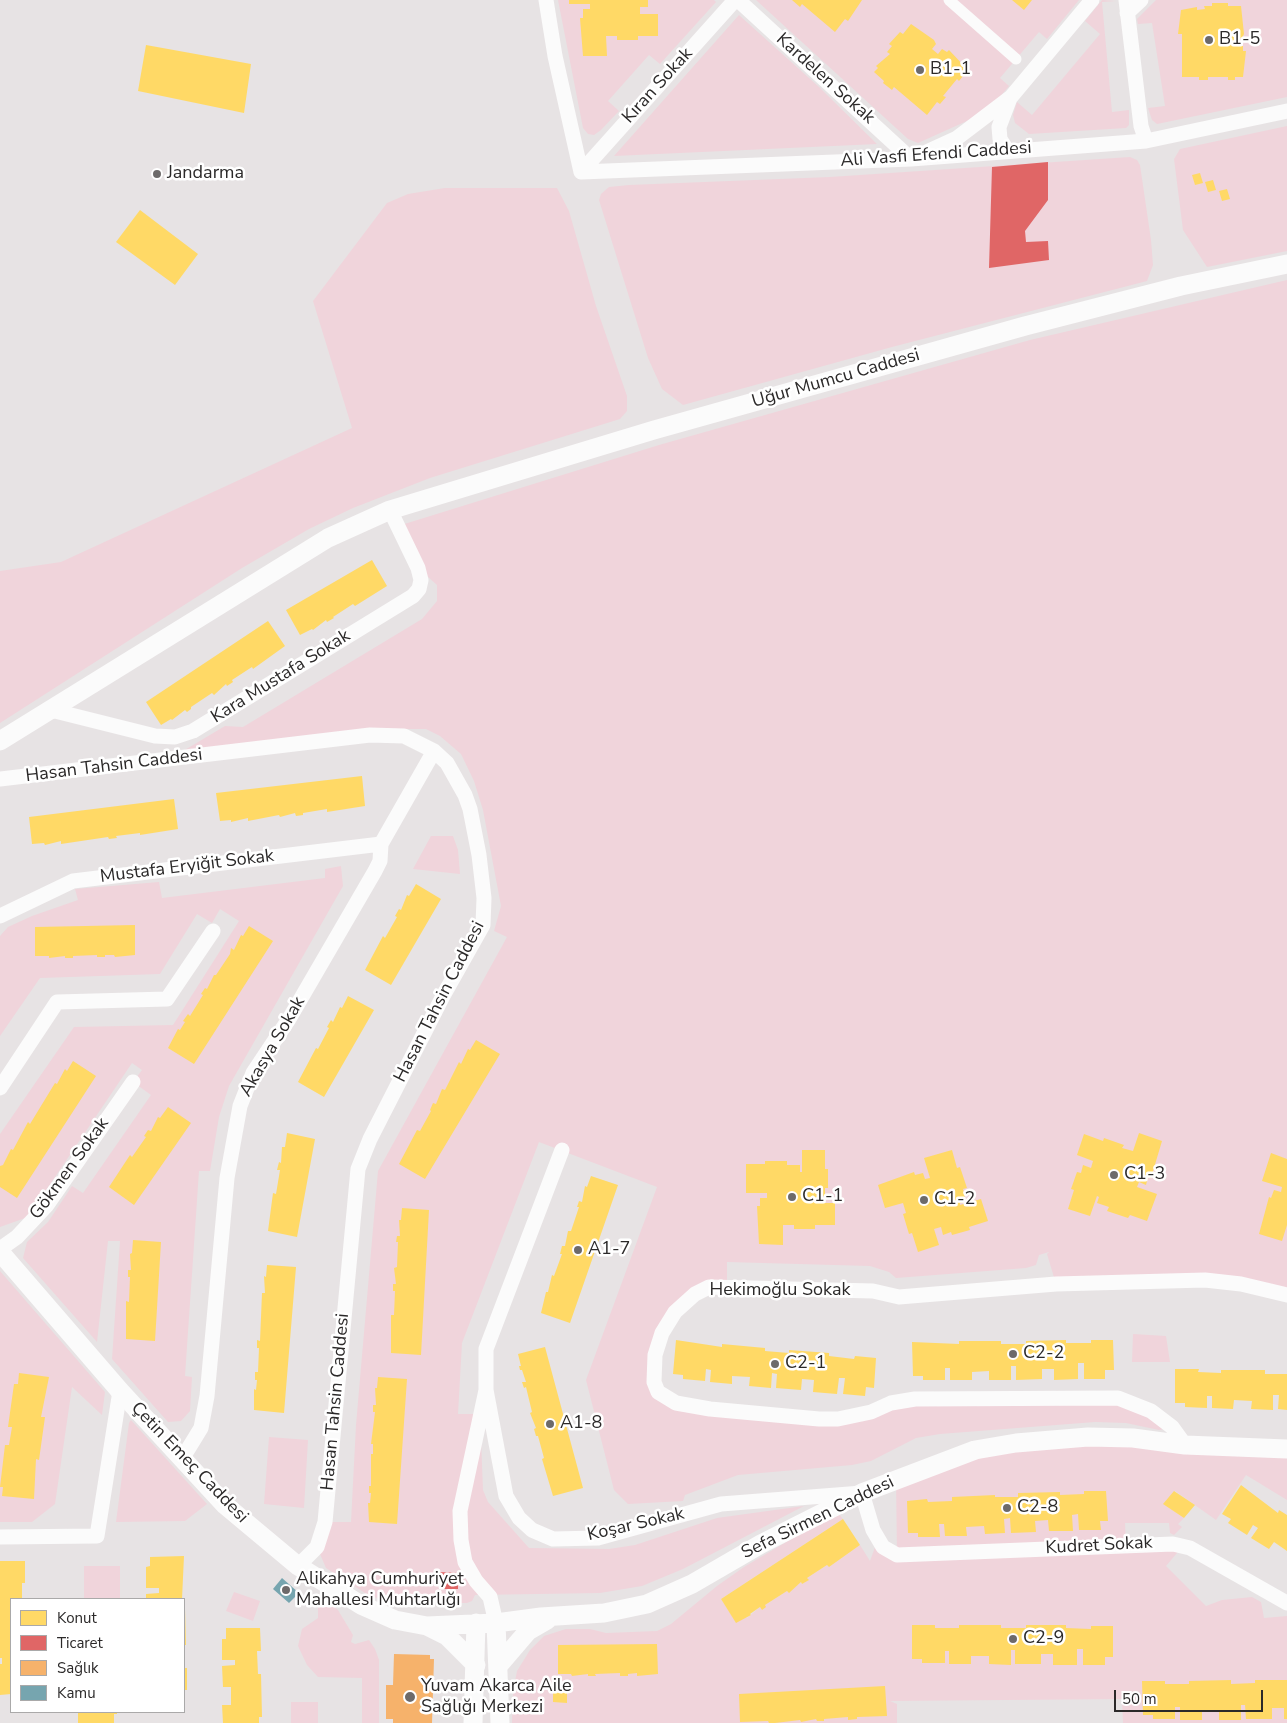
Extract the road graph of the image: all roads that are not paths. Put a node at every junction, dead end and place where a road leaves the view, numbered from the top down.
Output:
1 (546, 0) edge
2 (736, 0) edge
3 (949, 0) edge
4 (1092, 0) edge
5 (1141, 0) edge
6 (1126, 6) edge
7 (1016, 59) dead end
8 (1011, 97) junction
9 (1287, 111) edge
10 (1146, 141) junction
11 (1007, 150) junction
12 (911, 158) junction
13 (581, 172) junction
14 (1287, 264) edge
15 (390, 510) junction
16 (51, 710) junction
17 (0, 741) edge
18 (434, 751) junction
19 (5, 777) edge
20 (381, 844) junction
21 (0, 916) edge
22 (212, 931) dead end
23 (133, 1082) dead end
24 (0, 1088) edge
25 (562, 1150) dead end
26 (0, 1251) edge
27 (1287, 1295) edge
28 (486, 1390) junction
29 (120, 1391) junction
30 (1184, 1445) junction
31 (1287, 1449) edge
32 (182, 1459) junction
33 (862, 1492) junction
34 (0, 1537) edge
35 (298, 1566) junction
36 (1287, 1603) edge
37 (553, 1616) junction
38 (476, 1623) junction
39 (496, 1623) junction
40 (427, 1626) junction
41 (476, 1665) junction
42 (498, 1666) junction
43 (473, 1723) edge
44 (500, 1723) edge

1 - 13 street
2 - 12 street, Kardelen Sokak
2 - 13 street, Kıran Sokak
3 - 7 street
4 - 8 street
5 - 6 street
6 - 10 street
8 - 11 street
8 - 12 street
9 - 10 street, Ali Vasfi Efendi Caddesi
10 - 11 street, Ali Vasfi Efendi Caddesi
11 - 12 street, Ali Vasfi Efendi Caddesi
12 - 13 street, Ali Vasfi Efendi Caddesi
14 - 15 street, Uğur Mumcu Caddesi
15 - 16 street, Uğur Mumcu Caddesi
15 - 16 street, Kara Mustafa Sokak
16 - 17 street, Uğur Mumcu Caddesi
18 - 19 street, Hasan Tahsin Caddesi
18 - 20 street, Akasya Sokak
18 - 35 street, Hasan Tahsin Caddesi
20 - 21 street, Mustafa Eryiğit Sokak
20 - 32 street, Akasya Sokak
22 - 24 street
23 - 26 street, Gökmen Sokak
25 - 28 street, Koşar Sokak
26 - 29 street, Çetin Emeç Caddesi
27 - 30 street, Hekimoğlu Sokak
28 - 33 street, Koşar Sokak
28 - 39 street, Koşar Sokak
29 - 32 street, Çetin Emeç Caddesi
29 - 34 street
30 - 31 street, Sefa Sirmen Caddesi
30 - 33 street, Sefa Sirmen Caddesi
32 - 35 street, Çetin Emeç Caddesi
33 - 36 street, Kudret Sokak
33 - 37 street, Sefa Sirmen Caddesi
35 - 40 street, Çetin Emeç Caddesi
37 - 39 street, Sefa Sirmen Caddesi
37 - 42 street
38 - 39 street, Sefa Sirmen Caddesi
38 - 40 street, Çetin Emeç Caddesi
38 - 41 street
39 - 42 street
40 - 41 street
41 - 43 street
42 - 44 street

